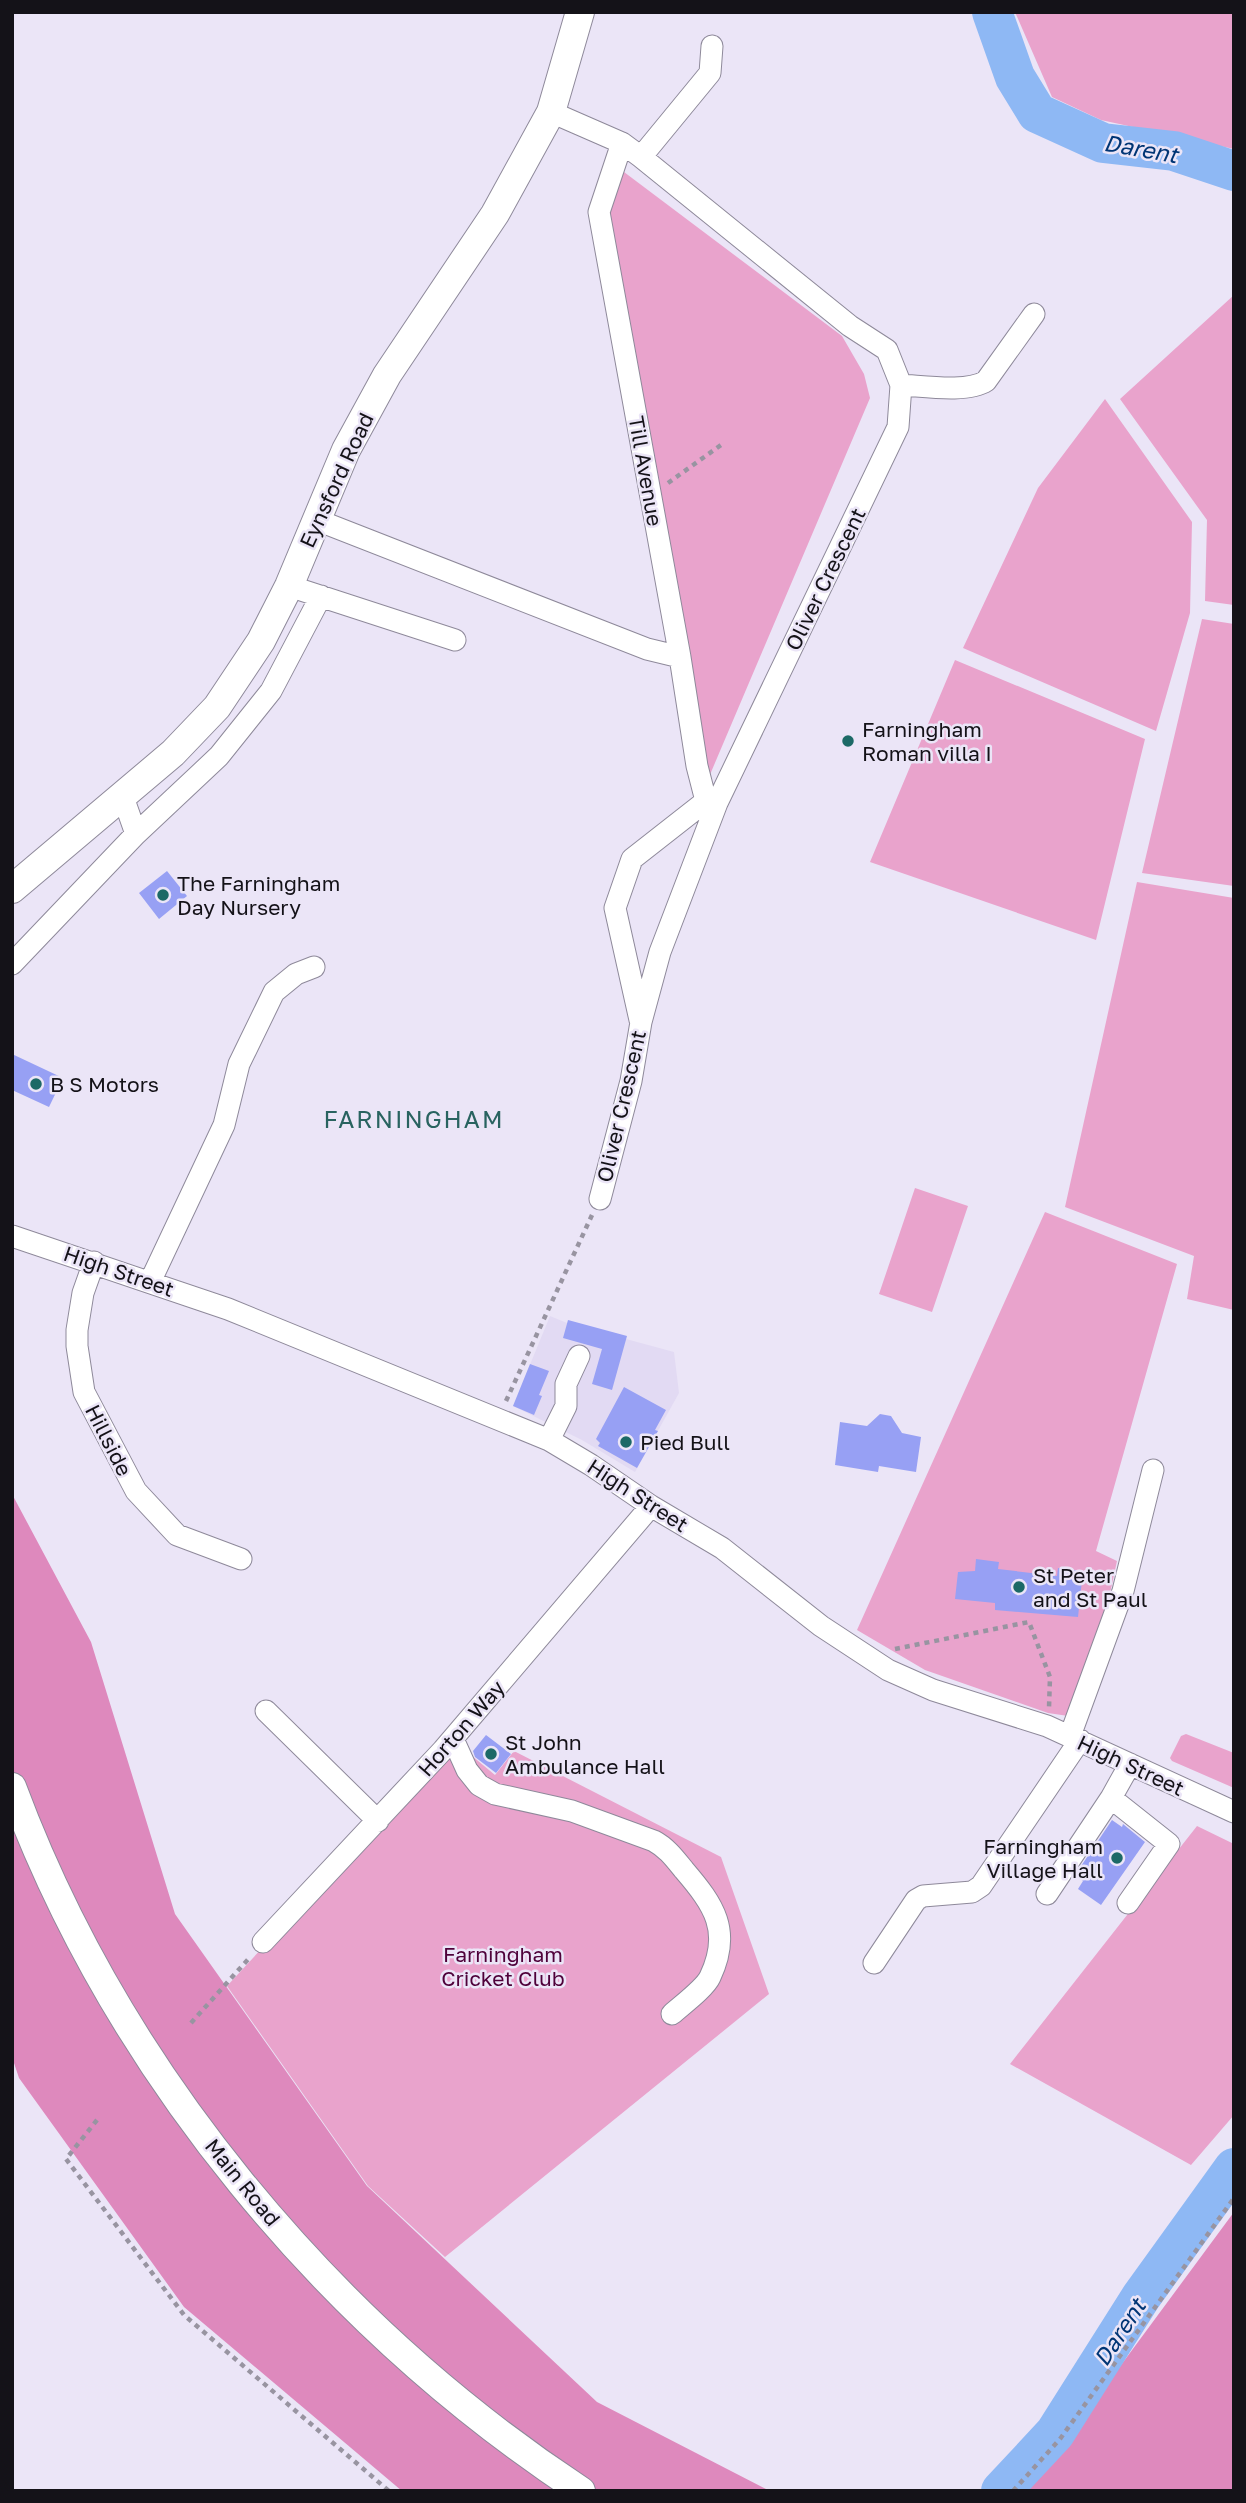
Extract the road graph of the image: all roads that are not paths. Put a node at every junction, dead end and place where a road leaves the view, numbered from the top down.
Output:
1 (580, 12) edge
2 (712, 46) dead end
3 (551, 112) junction
4 (622, 143) junction
5 (640, 157) junction
6 (1034, 314) dead end
7 (901, 385) junction
8 (317, 520) junction
9 (289, 586) junction
10 (321, 596) junction
11 (455, 640) dead end
12 (680, 657) junction
13 (123, 797) junction
14 (711, 802) junction
15 (135, 834) junction
16 (12, 889) edge
17 (12, 964) edge
18 (314, 967) dead end
19 (641, 1022) junction
20 (600, 1199) road end
21 (12, 1236) edge
22 (94, 1262) junction
23 (150, 1282) junction
24 (579, 1356) dead end
25 (549, 1440) junction
26 (1153, 1470) dead end
27 (652, 1506) junction
28 (241, 1559) dead end
29 (266, 1711) dead end
30 (1075, 1738) junction
31 (453, 1739) junction
32 (1130, 1763) junction
33 (12, 1787) edge
34 (1111, 1798) junction
35 (1234, 1812) edge
36 (378, 1821) junction
37 (1047, 1894) dead end
38 (1128, 1903) dead end
39 (263, 1942) road end
40 (874, 1963) dead end
41 (672, 2014) dead end
42 (582, 2491) edge

1 - 3 main road, Eynsford Road
2 - 5 street
3 - 4 street, Oliver Crescent
3 - 8 main road, Eynsford Road
4 - 5 street, Oliver Crescent
4 - 12 street, Till Avenue
5 - 7 street, Oliver Crescent
6 - 7 street
7 - 14 street, Oliver Crescent
8 - 9 main road, Eynsford Road
8 - 12 street
9 - 10 street
9 - 13 main road, Eynsford Road
10 - 11 street
10 - 15 street
12 - 14 street, Till Avenue
13 - 15 street
13 - 16 main road, Eynsford Road
14 - 19 street, Oliver Crescent
14 - 19 street
15 - 17 street
18 - 23 street
19 - 20 street, Oliver Crescent
21 - 22 street, High Street
22 - 23 street, High Street
22 - 28 street, Hillside
23 - 25 street, High Street
24 - 25 street
25 - 27 street, High Street
26 - 30 street
27 - 30 street, High Street
27 - 31 street, Horton Way
29 - 36 street
30 - 32 street, High Street
30 - 40 street
31 - 36 street, Horton Way
31 - 41 street
32 - 34 street
32 - 35 street, High Street
33 - 42 main road, Main Road
34 - 37 street
34 - 38 street
36 - 39 street, Horton Way

